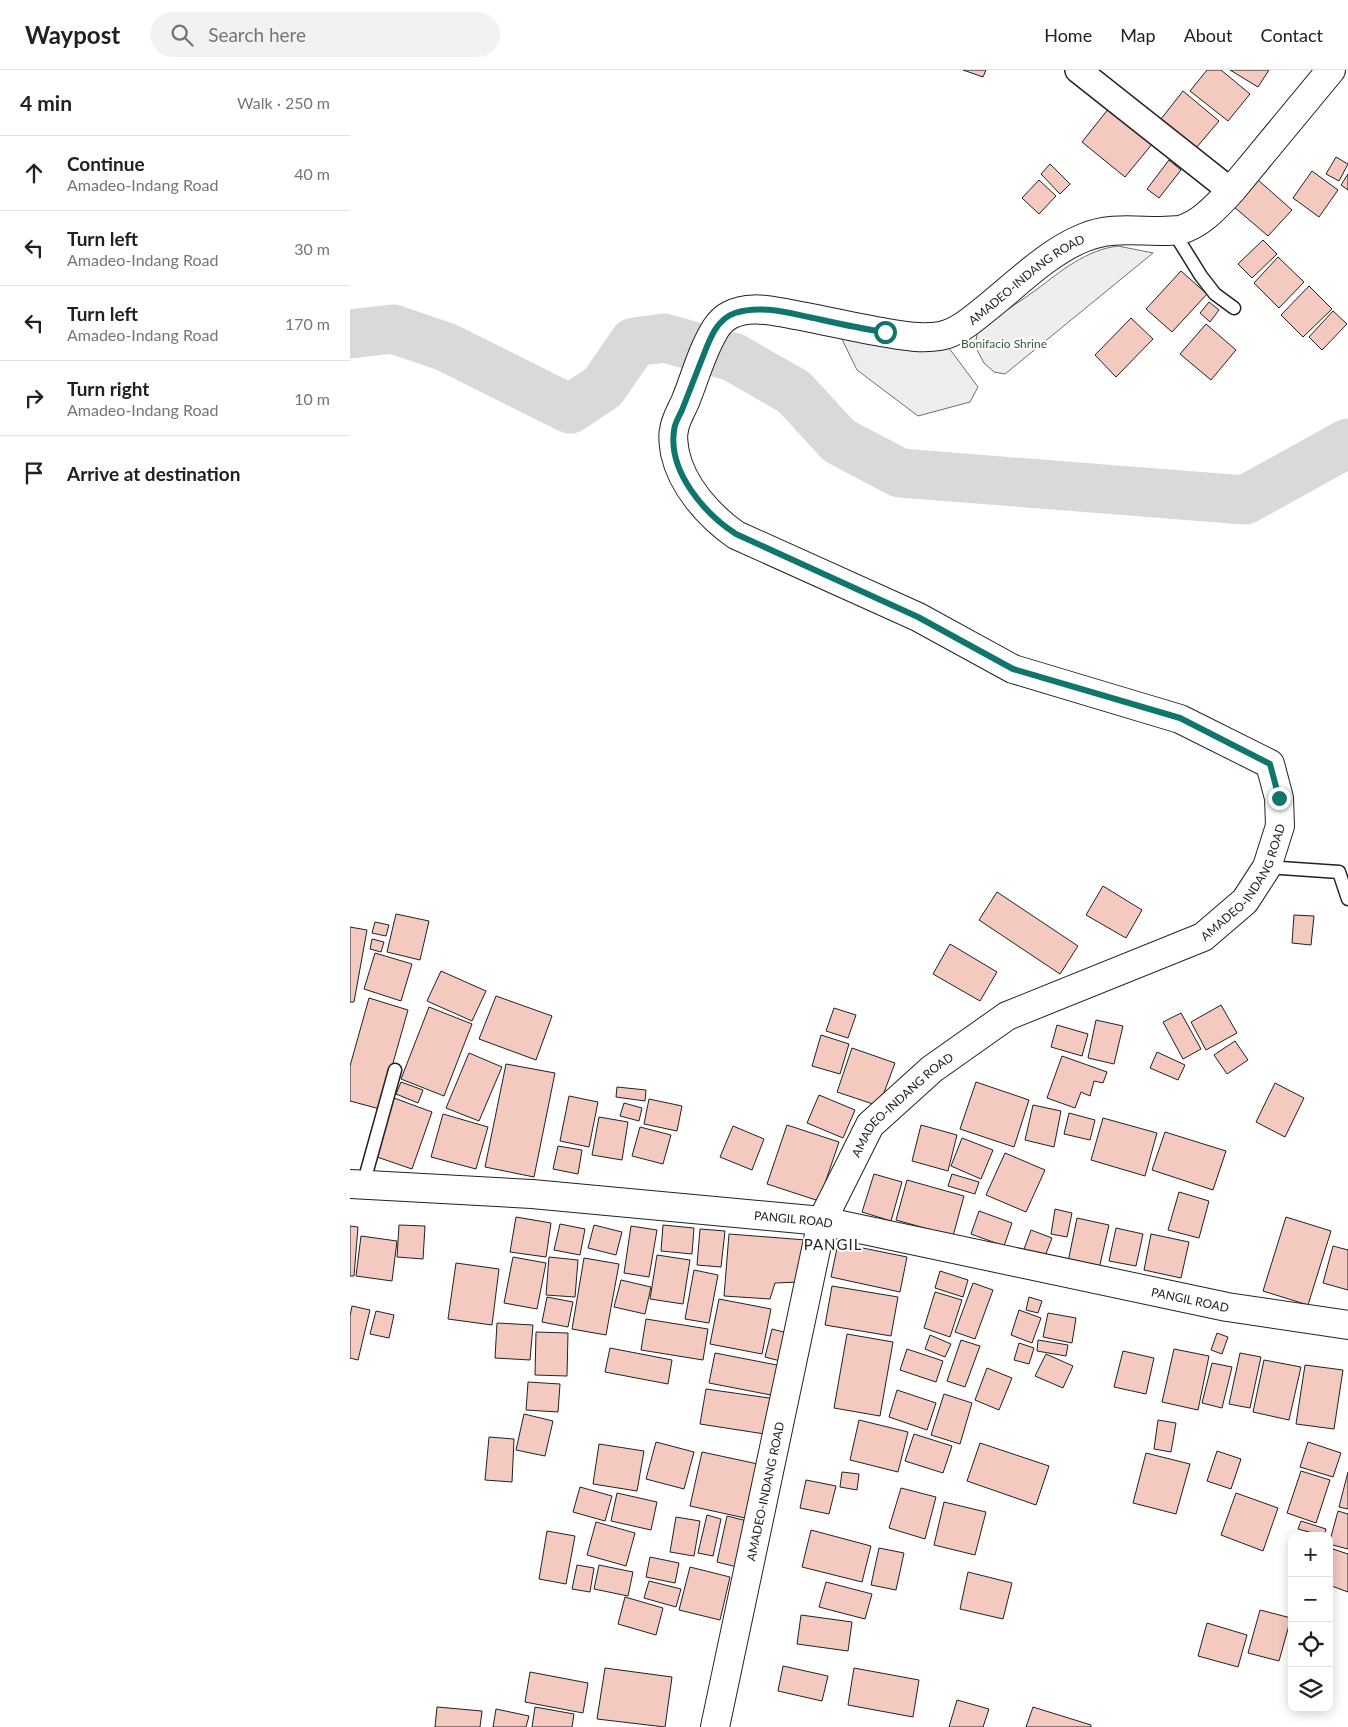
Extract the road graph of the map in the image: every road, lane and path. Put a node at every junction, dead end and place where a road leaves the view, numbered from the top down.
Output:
1 (1078, 70) edge
2 (1331, 70) edge
3 (1230, 191) junction
4 (1173, 231) junction
5 (1234, 308) dead end
6 (1266, 867) junction
7 (1348, 899) edge
8 (395, 1070) dead end
9 (356, 1184) edge
10 (822, 1221) junction
11 (1348, 1325) edge
12 (715, 1727) edge

1 - 3 street
2 - 3 main road, AMADEO-INDANG ROAD
3 - 4 main road, AMADEO-INDANG ROAD
4 - 5 lane
4 - 6 main road, AMADEO-INDANG ROAD
6 - 7 lane
6 - 10 main road, AMADEO-INDANG ROAD
8 - 9 lane
9 - 10 main road, PANGIL ROAD
10 - 11 main road, PANGIL ROAD
10 - 12 main road, AMADEO-INDANG ROAD

